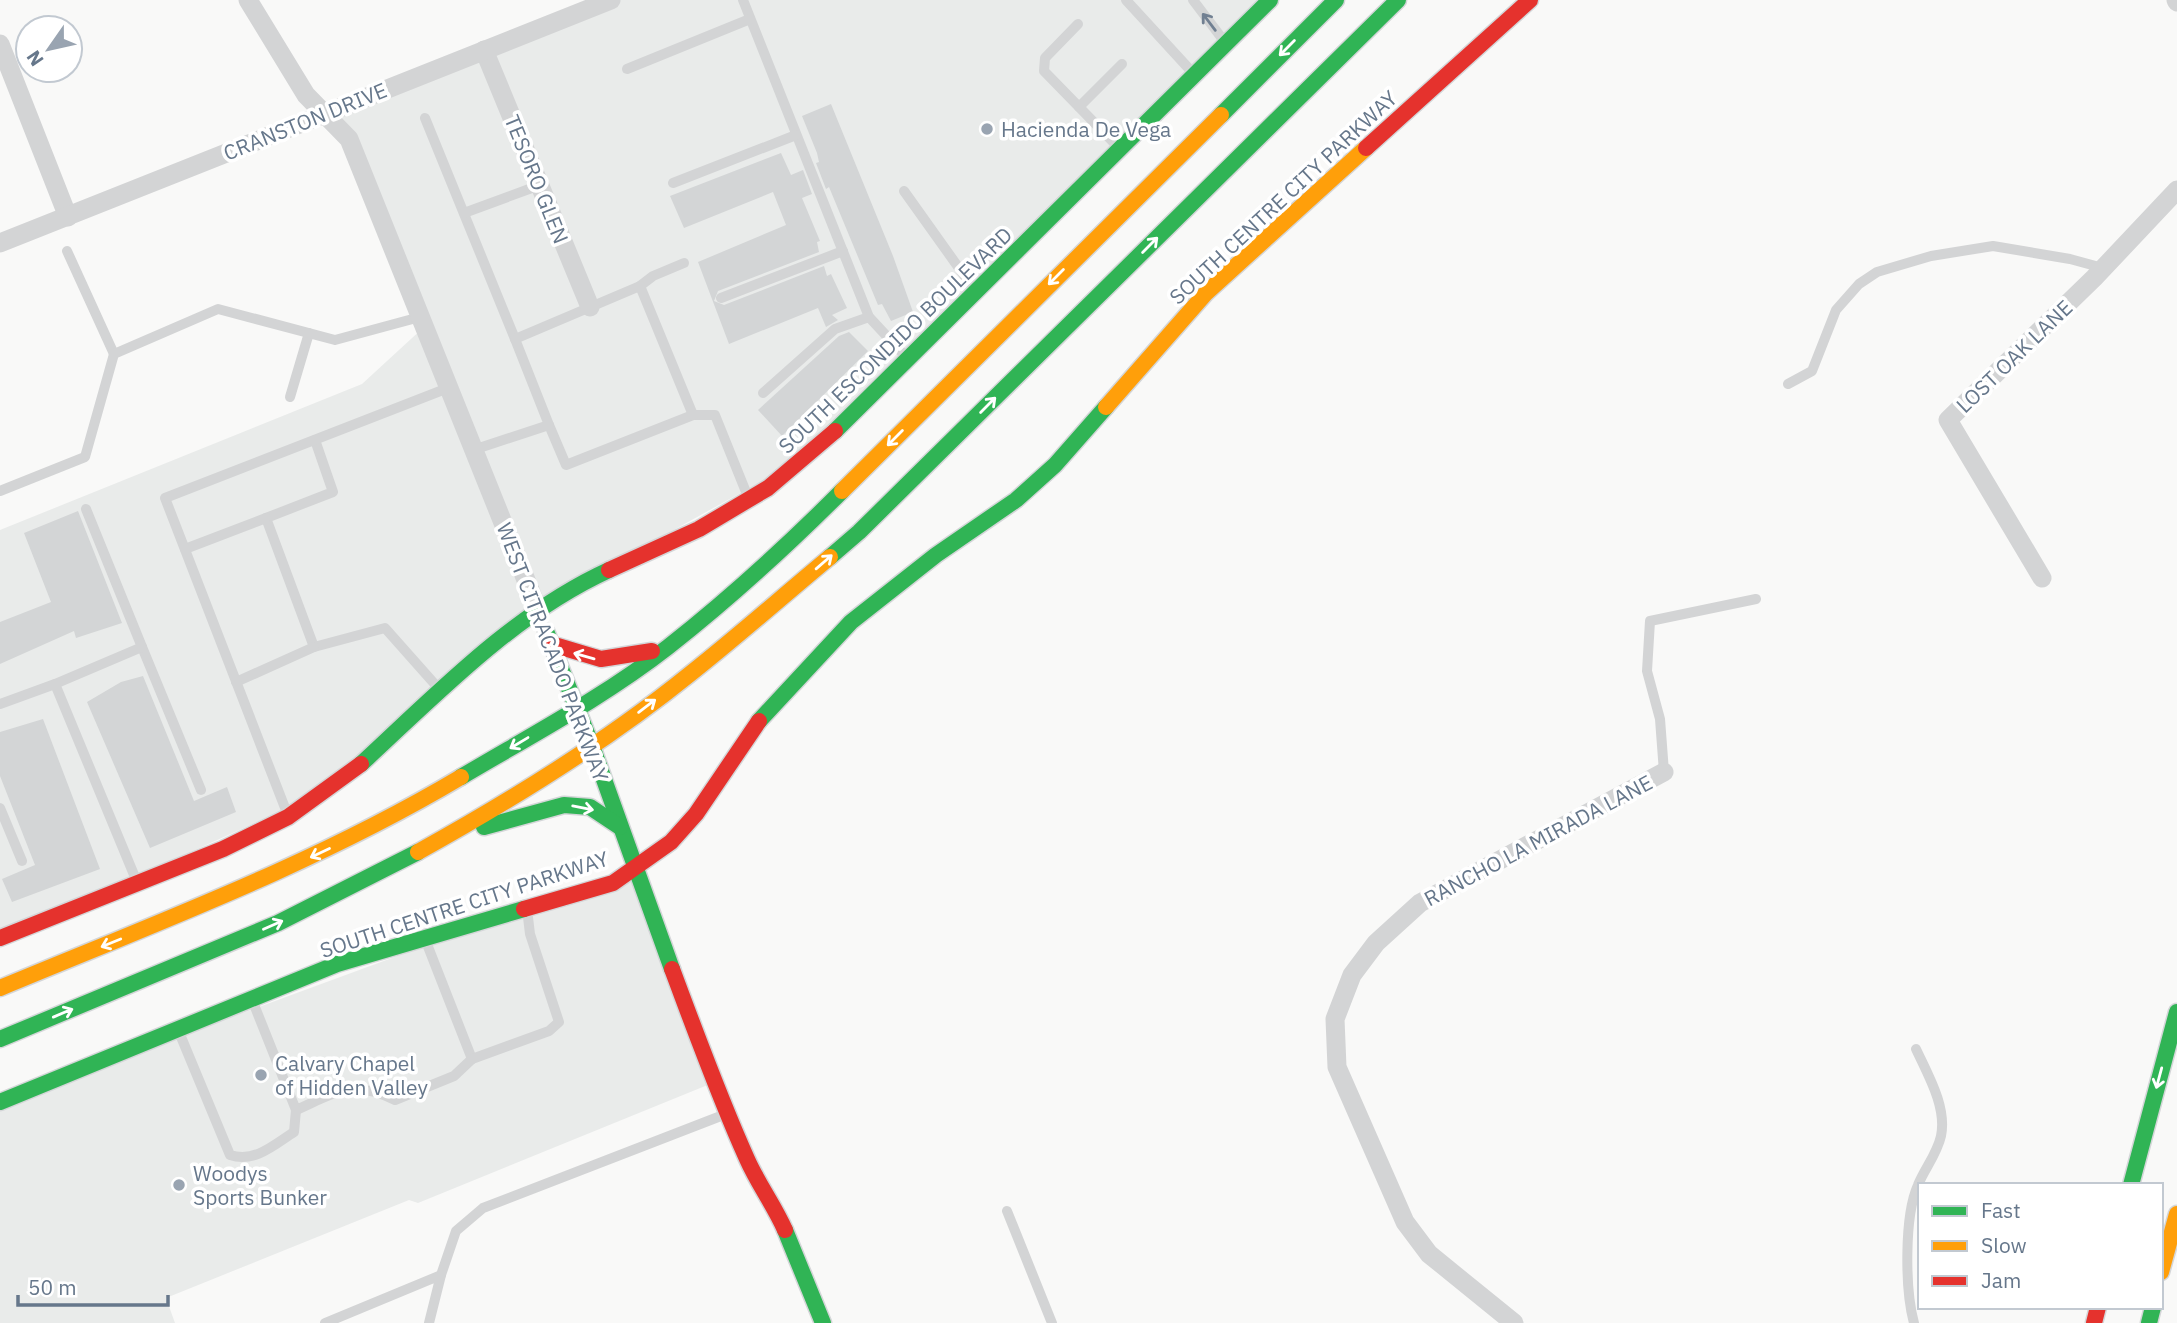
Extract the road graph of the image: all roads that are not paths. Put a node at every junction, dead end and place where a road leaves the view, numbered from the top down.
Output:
1 (248, 0) edge
2 (611, 0) edge
3 (743, 0) edge
4 (1126, 0) edge
5 (1193, 0) edge
6 (1270, 0) edge
7 (1336, 0) edge
8 (1398, 0) edge
9 (1530, 0) edge
10 (750, 19) junction
11 (1078, 24) dead end
12 (0, 44) edge
13 (1226, 44) junction
14 (484, 50) junction
15 (1122, 64) dead end
16 (627, 69) dead end
17 (1195, 75) junction
18 (1079, 107) junction
19 (324, 113) junction
20 (425, 118) dead end
21 (796, 135) junction
22 (1120, 149) junction
23 (673, 183) dead end
24 (540, 185) junction
25 (2177, 190) edge
26 (904, 191) dead end
27 (464, 214) junction
28 (68, 217) junction
29 (0, 243) edge
30 (67, 251) dead end
31 (843, 251) junction
32 (684, 263) dead end
33 (2103, 268) junction
34 (640, 286) junction
35 (976, 292) junction
36 (721, 298) dead end
37 (590, 307) junction
38 (420, 317) junction
39 (869, 317) junction
40 (309, 333) junction
41 (515, 339) junction
42 (114, 354) junction
43 (909, 359) junction
44 (1788, 384) dead end
45 (449, 388) junction
46 (762, 393) dead end
47 (290, 397) dead end
48 (693, 415) junction
49 (549, 425) junction
50 (315, 440) junction
51 (473, 450) junction
52 (0, 491) edge
53 (750, 501) junction
54 (86, 509) dead end
55 (266, 518) junction
56 (185, 549) junction
57 (2042, 578) dead end
58 (1756, 599) dead end
59 (538, 610) junction
60 (551, 644) junction
61 (142, 647) junction
62 (314, 647) junction
63 (666, 648) junction
64 (236, 682) junction
65 (55, 684) junction
66 (440, 691) junction
67 (0, 704) edge
68 (578, 708) junction
69 (592, 746) junction
70 (1664, 772) joint
71 (201, 790) dead end
72 (0, 808) edge
73 (288, 817) junction
74 (620, 827) junction
75 (446, 837) junction
76 (22, 861) dead end
77 (634, 869) junction
78 (138, 883) junction
79 (527, 909) junction
80 (0, 938) edge
81 (425, 939) junction
82 (0, 988) edge
83 (252, 999) junction
84 (2177, 1012) edge
85 (178, 1030) junction
86 (0, 1039) edge
87 (1916, 1049) dead end
88 (472, 1059) junction
89 (0, 1102) edge
90 (296, 1110) junction
91 (727, 1114) junction
92 (2132, 1183) edge
93 (1007, 1210) dead end
94 (2177, 1214) edge
95 (2163, 1265) edge
96 (441, 1275) junction
97 (324, 1323) edge
98 (429, 1323) edge
99 (823, 1323) edge
100 (1052, 1323) edge
101 (1514, 1323) edge
102 (1914, 1323) edge

1 - 19 street, WEST CITRACADO PARKWAY
2 - 14 street, CRANSTON DRIVE
3 - 10 lane
4 - 17 lane
13 -> 5 lane
6 - 13 main road, SOUTH ESCONDIDO BOULEVARD
7 -> 63 main road
69 -> 8 main road, SOUTH CENTRE CITY PARKWAY
9 - 77 main road, SOUTH CENTRE CITY PARKWAY
10 - 16 lane
10 - 21 lane
11 - 18 lane
12 - 28 street
13 - 17 main road, SOUTH ESCONDIDO BOULEVARD
14 - 19 street, CRANSTON DRIVE
14 - 24 street, TESORO GLEN
15 - 18 lane
17 - 22 main road, SOUTH ESCONDIDO BOULEVARD
18 - 22 lane
19 - 28 street, CRANSTON DRIVE
19 - 38 street, WEST CITRACADO PARKWAY
20 - 27 lane
21 - 23 lane
21 - 31 lane
22 - 35 main road, SOUTH ESCONDIDO BOULEVARD
24 - 27 lane
24 - 37 street, TESORO GLEN
25 - 33 street, LOST OAK LANE
26 - 35 lane
27 - 41 lane
28 - 29 street, CRANSTON DRIVE
30 - 42 lane
31 - 36 lane
31 - 39 lane
32 - 34 lane
33 - 44 lane
33 - 57 street, LOST OAK LANE
34 - 37 lane
34 - 48 lane
35 - 43 main road, SOUTH ESCONDIDO BOULEVARD
37 - 41 lane
38 - 40 lane
38 - 45 street, WEST CITRACADO PARKWAY
39 - 43 lane
39 - 46 lane
40 - 42 lane
40 - 47 lane
41 - 49 lane
42 - 52 lane
43 - 53 main road, SOUTH ESCONDIDO BOULEVARD
45 - 50 lane
45 - 51 street, WEST CITRACADO PARKWAY
48 - 49 lane
48 - 53 lane
49 - 51 lane
50 - 55 lane
50 - 56 lane
51 - 59 street, WEST CITRACADO PARKWAY
53 - 59 main road, SOUTH ESCONDIDO BOULEVARD
54 - 61 lane
55 - 56 lane
55 - 62 lane
56 - 64 lane
58 - 70 lane
59 - 60 main road, WEST CITRACADO PARKWAY
59 - 66 main road, SOUTH ESCONDIDO BOULEVARD
63 -> 60 main road
60 - 68 main road, WEST CITRACADO PARKWAY
61 - 65 lane
61 - 71 lane
62 - 64 lane
62 - 66 lane
63 - 68 main road
64 - 73 lane
65 - 67 lane
65 - 78 lane
66 - 73 main road, SOUTH ESCONDIDO BOULEVARD
68 - 69 main road, WEST CITRACADO PARKWAY
68 -> 82 main road
69 - 74 main road, WEST CITRACADO PARKWAY
69 - 75 main road, SOUTH CENTRE CITY PARKWAY
70 - 101 street, RANCHO LA MIRADA LANE
72 - 76 lane
73 - 78 main road, SOUTH ESCONDIDO BOULEVARD
75 -> 74 main road
74 - 77 main road, WEST CITRACADO PARKWAY
86 -> 75 main road, SOUTH CENTRE CITY PARKWAY
77 - 79 main road, SOUTH CENTRE CITY PARKWAY
77 - 91 main road, WEST CITRACADO PARKWAY
78 - 80 main road, SOUTH ESCONDIDO BOULEVARD
79 - 81 main road, SOUTH CENTRE CITY PARKWAY
79 - 88 lane
81 - 83 main road, SOUTH CENTRE CITY PARKWAY
81 - 88 lane
83 - 85 main road, SOUTH CENTRE CITY PARKWAY
83 - 90 lane
84 -> 92 main road
85 - 89 main road, SOUTH CENTRE CITY PARKWAY
85 - 90 lane
87 - 102 lane
88 - 90 lane
91 - 96 lane
91 - 99 main road, WEST CITRACADO PARKWAY
93 - 100 lane
94 - 95 main road
96 - 97 lane
96 - 98 lane

